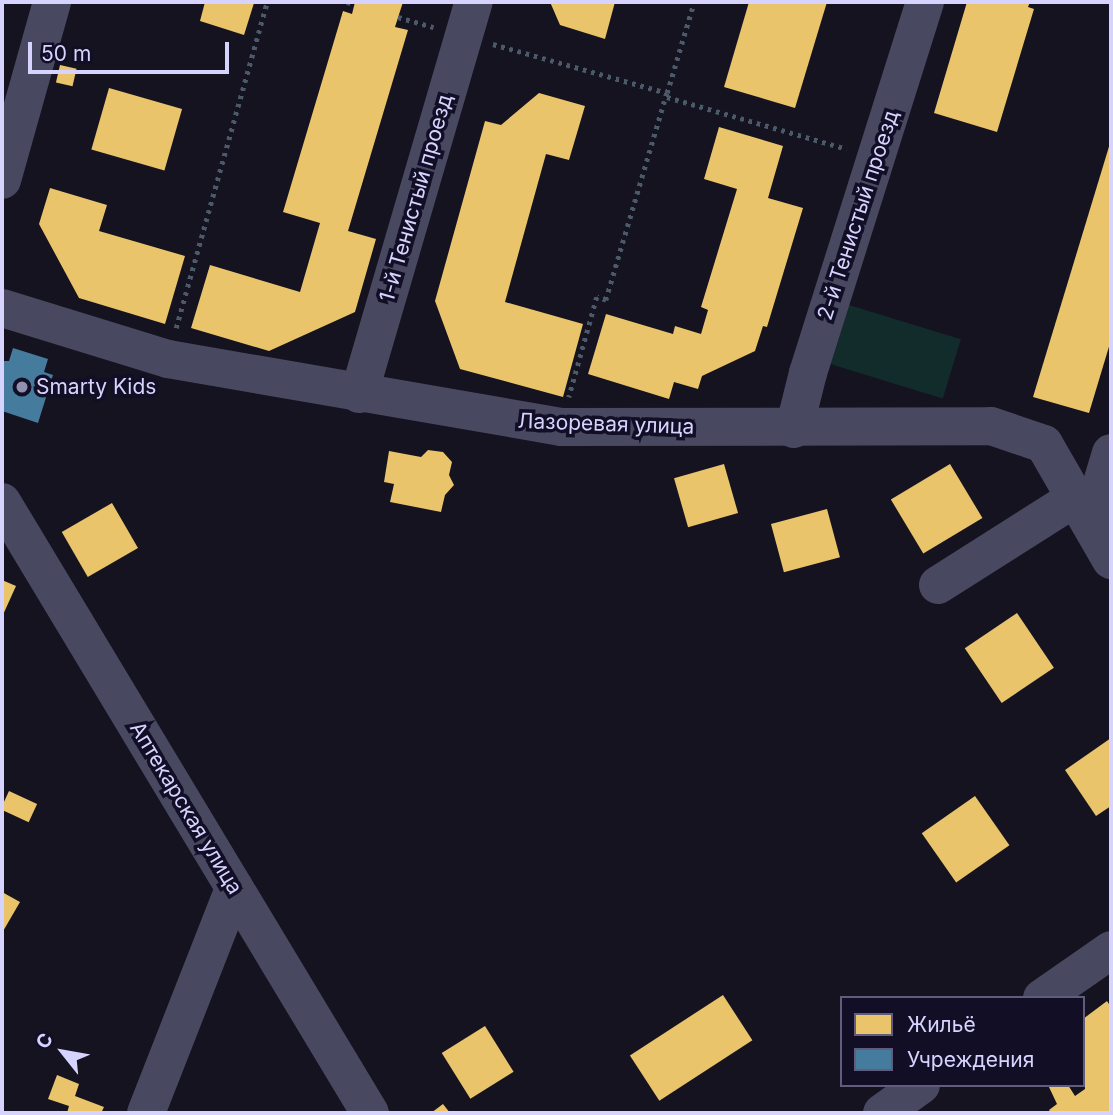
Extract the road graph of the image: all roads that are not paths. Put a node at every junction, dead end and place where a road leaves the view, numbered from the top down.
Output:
1 (52, 2) edge
2 (925, 2) edge
3 (469, 19) edge
4 (2, 180) edge
5 (2, 308) edge
6 (359, 394) junction
7 (794, 429) junction
8 (1111, 453) edge
9 (2, 502) edge
10 (1083, 511) junction
11 (1111, 560) edge
12 (937, 585) dead end
13 (234, 888) junction
14 (1111, 950) edge
15 (1045, 996) edge
16 (918, 1087) edge
17 (146, 1113) edge
18 (370, 1113) edge
19 (882, 1113) edge

1 - 4 street
2 - 7 street, 2-й Тенистый проезд
3 - 6 street, 1-й Тенистый проезд
5 - 6 street, Лазоревая улица
6 - 7 street, Лазоревая улица
7 - 10 street, Лазоревая улица
8 - 10 street
9 - 13 street, Аптекарская улица
10 - 11 street, Лазоревая улица
10 - 12 street
13 - 17 street
13 - 18 street, Аптекарская улица
14 - 15 street
16 - 19 street

